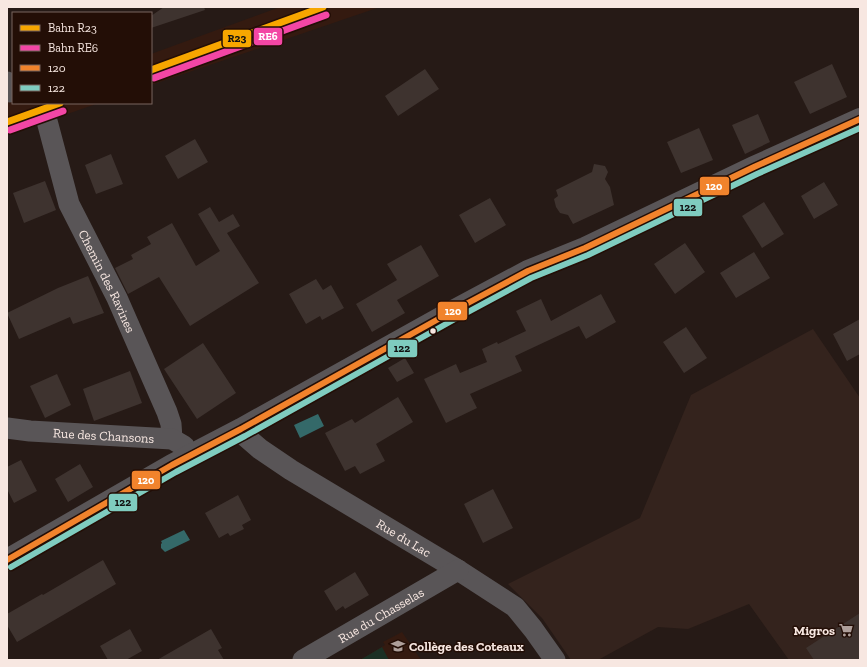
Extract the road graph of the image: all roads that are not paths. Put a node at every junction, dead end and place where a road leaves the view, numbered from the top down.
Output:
1 (860, 119) edge
2 (47, 121) dead end
3 (7, 428) edge
4 (241, 429) junction
5 (172, 439) junction
6 (198, 452) junction
7 (7, 560) edge
8 (458, 570) junction
9 (303, 660) edge
10 (555, 660) edge

1 - 4 street
2 - 5 street, Chemin des Ravines
3 - 5 street, Rue des Chansons
4 - 6 street
4 - 8 street, Rue du Lac
5 - 6 street, Rue des Chansons
6 - 7 street
8 - 9 street, Rue du Chasselas
8 - 10 street, Rue du Lac

